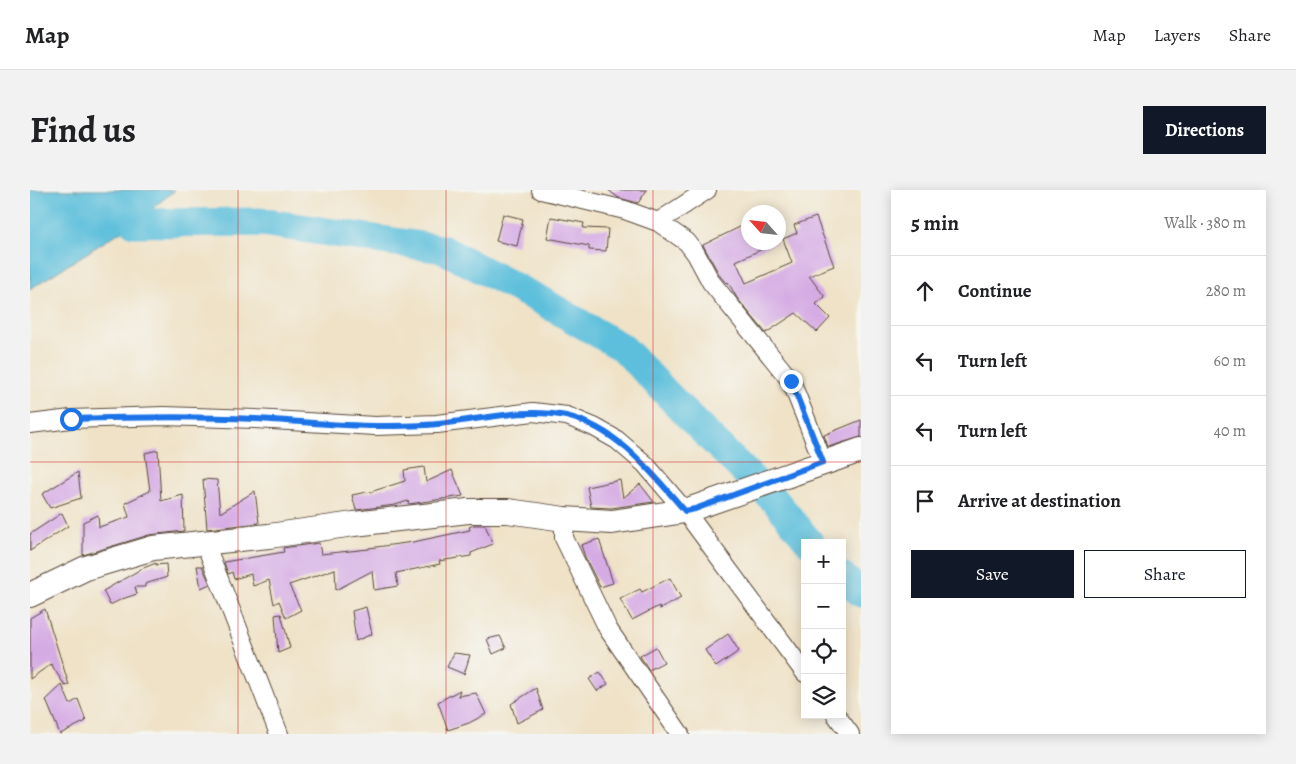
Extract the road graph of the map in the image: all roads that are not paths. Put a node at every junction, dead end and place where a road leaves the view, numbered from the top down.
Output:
1 (541, 190) edge
2 (707, 190) edge
3 (658, 222) junction
4 (30, 424) edge
5 (861, 450) edge
6 (818, 464) junction
7 (690, 510) junction
8 (564, 519) junction
9 (205, 542) junction
10 (30, 595) edge
11 (801, 667) edge
12 (839, 719) edge
13 (279, 734) edge
14 (680, 734) edge
15 (850, 734) edge

1 - 3 street
2 - 3 street
3 - 6 street
4 - 7 street
5 - 6 main road
6 - 7 main road
7 - 8 main road
7 - 11 street
8 - 9 main road
8 - 14 street
9 - 10 main road
9 - 13 street
12 - 15 street

